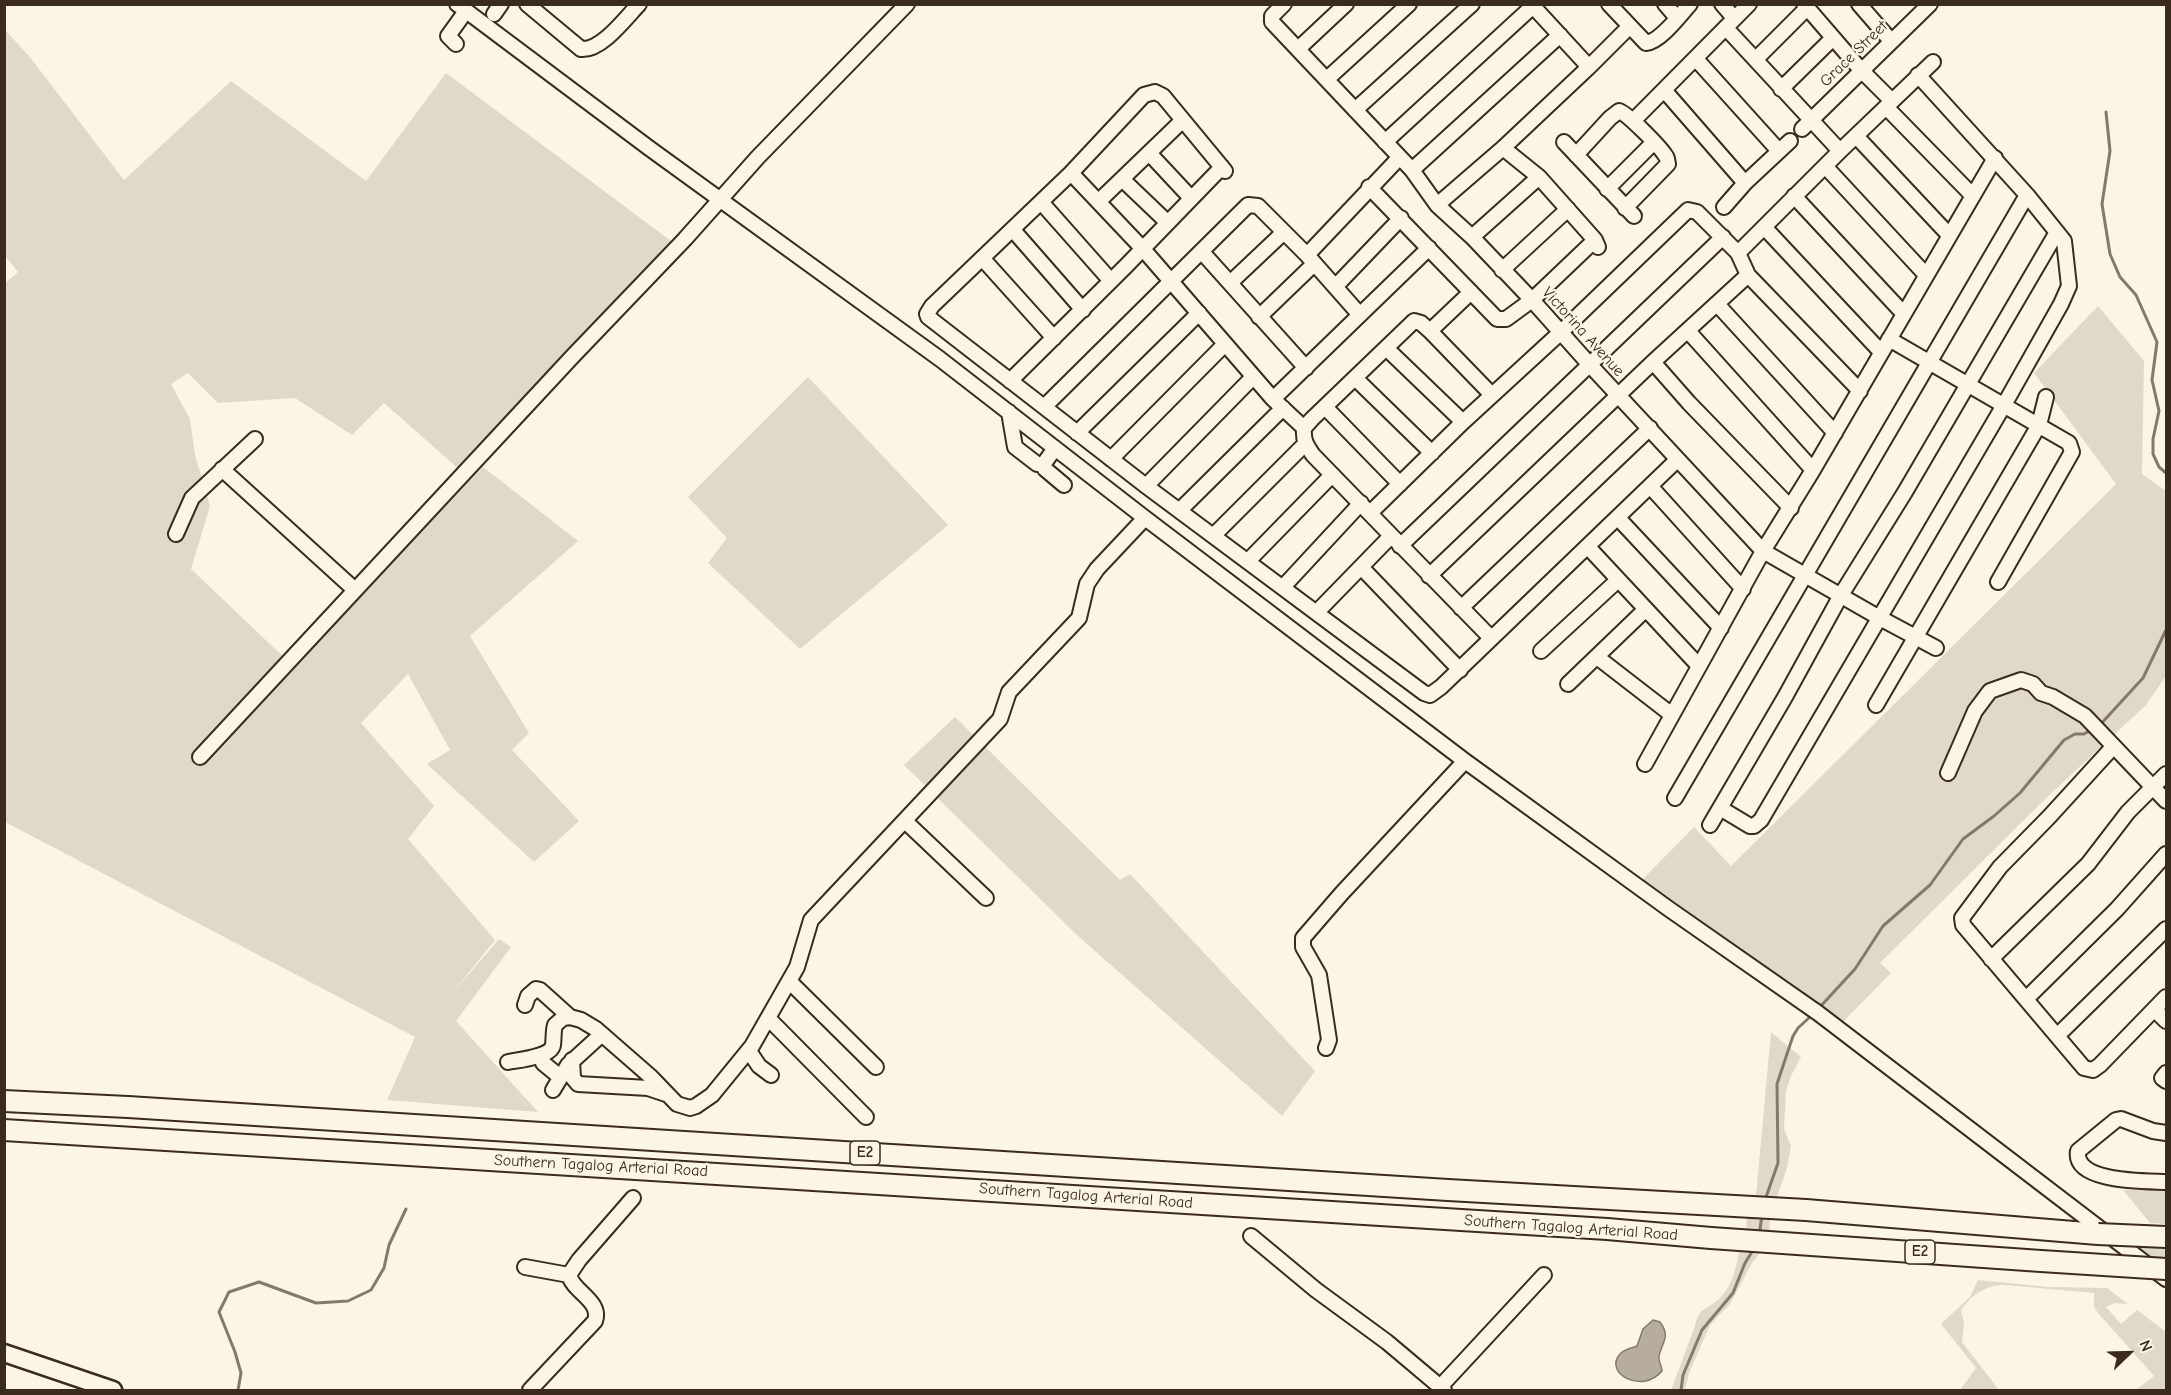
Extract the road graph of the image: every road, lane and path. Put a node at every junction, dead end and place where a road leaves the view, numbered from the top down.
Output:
1 (527, 4) edge
2 (639, 4) edge
3 (907, 4) edge
4 (1284, 4) edge
5 (1346, 4) edge
6 (1409, 4) edge
7 (1472, 4) edge
8 (1609, 4) edge
9 (1665, 4) edge
10 (1690, 4) edge
11 (1722, 4) edge
12 (1749, 4) edge
13 (1930, 4) edge
14 (1532, 5) edge
15 (1805, 6) edge
16 (1863, 6) edge
17 (462, 8) edge
18 (1677, 18) junction
19 (1730, 23) junction
20 (1629, 27) junction
21 (1560, 35) junction
22 (1833, 38) junction
23 (1891, 41) junction
24 (456, 44) dead end
25 (1298, 49) junction
26 (1696, 59) junction
27 (1756, 59) junction
28 (1934, 62) dead end
29 (1589, 67) junction
30 (1862, 70) junction
31 (1918, 75) junction
32 (1327, 79) junction
33 (1782, 89) junction
34 (1664, 90) junction
35 (1889, 104) junction
36 (1355, 110) junction
37 (1183, 120) junction
38 (1633, 121) junction
39 (1807, 125) junction
40 (1856, 136) junction
41 (1790, 141) dead end
42 (1385, 142) junction
43 (1564, 142) dead end
44 (1653, 143) junction
45 (1503, 148) junction
46 (1779, 151) junction
47 (1840, 151) junction
48 (1149, 153) junction
49 (1576, 155) junction
50 (1399, 158) junction
51 (1995, 158) junction
52 (1825, 165) junction
53 (1412, 170) junction
54 (1071, 173) junction
55 (1539, 177) junction
56 (1122, 179) junction
57 (1745, 183) junction
58 (1369, 187) junction
59 (1607, 189) junction
60 (2028, 195) junction
61 (1794, 196) junction
62 (1973, 196) junction
63 (1191, 198) junction
64 (719, 199) junction
65 (1099, 201) junction
66 (1041, 202) junction
67 (1437, 205) junction
68 (1724, 207) dead end
69 (1568, 209) junction
70 (1401, 218) junction
71 (1167, 222) junction
72 (1764, 227) junction
73 (1013, 230) junction
74 (1284, 232) junction
75 (2057, 232) junction
76 (1949, 235) junction
77 (1472, 237) junction
78 (1723, 237) junction
79 (1429, 248) junction
80 (1143, 249) junction
81 (1202, 252) junction
82 (1738, 253) junction
83 (982, 258) junction
84 (1310, 260) junction
85 (1502, 270) junction
86 (1749, 275) junction
87 (1926, 275) junction
88 (1111, 281) junction
89 (1170, 282) junction
90 (1230, 284) junction
91 (1335, 287) junction
92 (1471, 292) junction
93 (1532, 300) junction
94 (1717, 304) junction
95 (1083, 310) junction
96 (1199, 313) junction
97 (1903, 314) junction
98 (1360, 315) junction
99 (1259, 317) junction
100 (1430, 331) junction
101 (1688, 332) junction
102 (1561, 333) junction
103 (1054, 338) junction
104 (1890, 339) junction
105 (1225, 344) junction
106 (1386, 348) junction
107 (1881, 352) junction
108 (1653, 362) junction
109 (1928, 362) junction
110 (1590, 365) junction
111 (1306, 368) junction
112 (1253, 376) junction
113 (1355, 378) junction
114 (1010, 381) junction
115 (1967, 384) junction
116 (1860, 391) junction
117 (1492, 395) junction
118 (1618, 396) junction
119 (2046, 397) dead end
120 (1278, 404) junction
121 (2004, 405) junction
122 (1044, 407) junction
123 (1325, 407) junction
124 (1009, 412) junction
125 (1462, 422) junction
126 (2039, 425) junction
127 (1304, 428) junction
128 (1650, 428) junction
129 (1077, 433) junction
130 (1835, 433) junction
131 (255, 439) dead end
132 (1305, 444) junction
133 (1055, 448) junction
134 (1432, 453) junction
135 (1111, 459) junction
136 (1677, 460) junction
137 (1037, 464) dead end
138 (222, 469) junction
139 (1813, 470) junction
140 (1332, 475) junction
141 (1400, 484) junction
142 (1064, 485) dead end
143 (1146, 486) junction
144 (1650, 486) junction
145 (1366, 508) junction
146 (1791, 508) junction
147 (1180, 510) junction
148 (1145, 518) junction
149 (1618, 518) junction
150 (176, 534) dead end
151 (1214, 535) junction
152 (1396, 541) junction
153 (1588, 547) junction
154 (1763, 551) junction
155 (1248, 561) junction
156 (1361, 567) junction
157 (1429, 576) junction
158 (1806, 576) junction
159 (1618, 580) junction
160 (1998, 582) dead end
161 (1283, 587) junction
162 (1743, 588) junction
163 (355, 590) junction
164 (1841, 595) junction
165 (1461, 608) junction
166 (1645, 610) junction
167 (1317, 612) junction
168 (1878, 617) junction
169 (1721, 628) junction
170 (1916, 637) junction
171 (1491, 638) junction
172 (1936, 648) dead end
173 (1541, 651) dead end
174 (1597, 657) junction
175 (1699, 666) junction
176 (1460, 670) junction
177 (1568, 684) dead end
178 (1876, 705) dead end
179 (1672, 715) junction
180 (2109, 741) junction
181 (200, 757) dead end
182 (1465, 761) junction
183 (1645, 764) dead end
184 (1948, 773) dead end
185 (2166, 774) edge
186 (2152, 787) junction
187 (1675, 798) dead end
188 (2166, 801) edge
189 (1720, 808) junction
190 (905, 821) junction
191 (1710, 825) dead end
192 (2166, 854) edge
193 (986, 898) dead end
194 (2166, 929) edge
195 (1991, 959) junction
196 (789, 981) junction
197 (2166, 997) edge
198 (2026, 999) junction
199 (525, 1005) dead end
200 (2154, 1009) junction
201 (570, 1017) junction
202 (768, 1018) junction
203 (2166, 1022) edge
204 (602, 1034) junction
205 (2057, 1036) junction
206 (1326, 1048) dead end
207 (749, 1051) junction
208 (572, 1060) junction
209 (508, 1062) dead end
210 (543, 1063) dead end
211 (876, 1067) dead end
212 (2166, 1073) edge
213 (771, 1075) dead end
214 (2166, 1081) edge
215 (669, 1095) junction
216 (4, 1101) edge
217 (866, 1117) dead end
218 (4, 1130) edge
219 (2166, 1133) edge
220 (2166, 1182) edge
221 (633, 1198) dead end
222 (2165, 1234) edge
223 (1251, 1236) dead end
224 (525, 1267) dead end
225 (2166, 1269) edge
226 (569, 1275) junction
227 (1544, 1275) dead end
228 (2166, 1279) edge
229 (4, 1353) edge
230 (1442, 1389) edge
231 (113, 1390) edge
232 (530, 1390) edge

1 - 2 street
3 - 64 street
4 - 25 street, Victorina Avenue
5 - 25 street
6 - 32 street
7 - 36 street
8 - 20 street
9 - 18 street
10 - 18 street
11 - 19 street
12 - 19 street
13 - 23 street, Grace Street
14 - 21 street
14 - 42 street
15 - 22 street
15 - 27 street
16 - 23 street
17 - 24 street
17 - 64 street
18 - 20 street
19 - 26 street
19 - 27 street
20 - 29 street
21 - 29 street
21 - 53 street
22 - 30 street
22 - 33 street
23 - 30 street, Grace Street
25 - 32 street, Victorina Avenue
26 - 34 street
26 - 46 street
27 - 33 street
28 - 31 street
29 - 45 street
30 - 35 street
30 - 39 street, Grace Street
31 - 35 street
31 - 51 street
32 - 36 street, Victorina Avenue
33 - 39 street
34 - 38 street
34 - 57 street
35 - 40 street
35 - 62 street
36 - 42 street, Victorina Avenue
37 - 48 street
37 - 54 street
37 - 63 street
38 - 44 street
38 - 49 street
39 - 47 street
40 - 47 street
40 - 76 street
41 - 46 street
42 - 50 street, Victorina Avenue
43 - 49 street
44 - 59 street
44 - 59 street
45 - 55 street
45 - 67 street
46 - 57 street
47 - 52 street
48 - 56 street
48 - 63 street
49 - 59 street
50 - 53 street, Victorina Avenue
50 - 58 street
51 - 60 street
51 - 62 street
52 - 61 street
52 - 87 street
53 - 67 street, Victorina Avenue
54 - 65 street
54 - 66 street
55 - 69 street
55 - 77 street
56 - 65 street
56 - 71 street
57 - 68 street
58 - 70 street
58 - 84 street
60 - 75 street
60 - 109 street
61 - 72 street
61 - 97 street
62 - 76 street
63 - 71 street
64 - 124 street
64 - 163 street
65 - 80 street
66 - 73 street
66 - 88 street
67 - 77 street, Victorina Avenue
69 - 85 street
69 - 93 street
70 - 79 street
70 - 91 street
71 - 80 street
72 - 82 street
72 - 107 street
73 - 83 street
73 - 95 street
74 - 81 street
74 - 84 street
74 - 90 street
75 - 115 street
75 - 121 street
76 - 87 street
77 - 85 street, Victorina Avenue
78 - 82 street
78 - 102 street
78 - 110 street
79 - 92 street
79 - 98 street
80 - 88 street
80 - 89 street
81 - 89 street
81 - 90 street
82 - 86 street
83 - 103 street
83 - 114 street
84 - 91 street
84 - 99 street
85 - 93 street, Victorina Avenue
86 - 94 street
86 - 116 street
87 - 97 street
88 - 95 street
89 - 96 street
89 - 122 street
90 - 99 street
91 - 98 street
92 - 93 street
92 - 100 street
93 - 102 street, Victorina Avenue
94 - 101 street
94 - 130 street
95 - 103 street
96 - 105 street
96 - 129 street
97 - 104 street
98 - 111 street
99 - 111 street
100 - 106 street
100 - 117 street
101 - 108 street
101 - 139 street
102 - 110 street, Victorina Avenue
102 - 117 street
103 - 114 street
104 - 107 street
104 - 109 street
105 - 112 street
105 - 135 street
106 - 113 street
106 - 125 street
107 - 116 street
108 - 118 street
108 - 146 street
109 - 115 street
109 - 158 street
110 - 118 street, Victorina Avenue
110 - 152 street
111 - 120 street
112 - 120 street
112 - 143 street
113 - 123 street
113 - 134 street
114 - 122 street
115 - 121 street
115 - 164 street
116 - 130 street
117 - 125 street
118 - 128 street, Victorina Avenue
118 - 157 street
119 - 126 street
120 - 127 street
120 - 147 street
121 - 126 street
121 - 168 street
122 - 129 street
123 - 127 street
123 - 141 street
124 - 133 street
124 - 137 street
125 - 134 street
126 - 160 street
126 - 170 street
127 - 132 street
128 - 136 street, Victorina Avenue
128 - 165 street
129 - 135 street
130 - 139 street
131 - 138 street
132 - 140 street
132 - 151 street
133 - 142 street
133 - 148 street
134 - 141 street
135 - 143 street
136 - 144 street
136 - 154 street, Victorina Avenue
138 - 150 street
138 - 163 street
139 - 146 street
140 - 145 street
140 - 155 street
141 - 145 street
143 - 147 street
144 - 149 street
144 - 162 street
145 - 152 street
145 - 161 street
146 - 154 street
147 - 151 street
148 - 182 street
148 - 190 street
149 - 153 street
149 - 169 street
151 - 155 street
152 - 156 street
152 - 157 street
153 - 159 street
153 - 171 street
154 - 158 street, Victorina Avenue
154 - 162 street
155 - 161 street
156 - 167 street
156 - 176 street
157 - 165 street
158 - 164 street, Victorina Avenue
158 - 187 street
159 - 166 street
159 - 173 street
161 - 167 street
162 - 169 street
163 - 181 street
164 - 168 street, Victorina Avenue
164 - 189 street
165 - 171 street
166 - 174 street
166 - 175 street
167 - 176 street
168 - 170 street, Victorina Avenue
168 - 189 street
169 - 175 street
170 - 172 street, Victorina Avenue
170 - 178 street
171 - 176 street
174 - 177 street
174 - 179 street
175 - 179 street
179 - 183 street
180 - 184 street
180 - 186 street
180 - 195 street
182 - 206 street
182 - 228 street
185 - 186 street
186 - 188 street
186 - 195 street
189 - 191 street
190 - 193 street
190 - 196 street
192 - 198 street
194 - 205 street
195 - 198 street
196 - 202 street
196 - 211 street
197 - 200 street
198 - 205 street
199 - 201 street
200 - 203 street
200 - 205 street
201 - 204 street
201 - 209 street
202 - 207 street
202 - 217 street
204 - 208 street
204 - 215 street
207 - 213 street
207 - 215 street
208 - 210 street
208 - 215 street
212 - 214 street
216 - 222 highway, Southern Tagalog Arterial Road / E2, bridge
218 - 225 highway, Southern Tagalog Arterial Road / E2, bridge
219 - 220 street
221 - 226 street
223 - 230 street
224 - 226 street
226 - 232 street
227 - 230 street
229 - 231 main road

